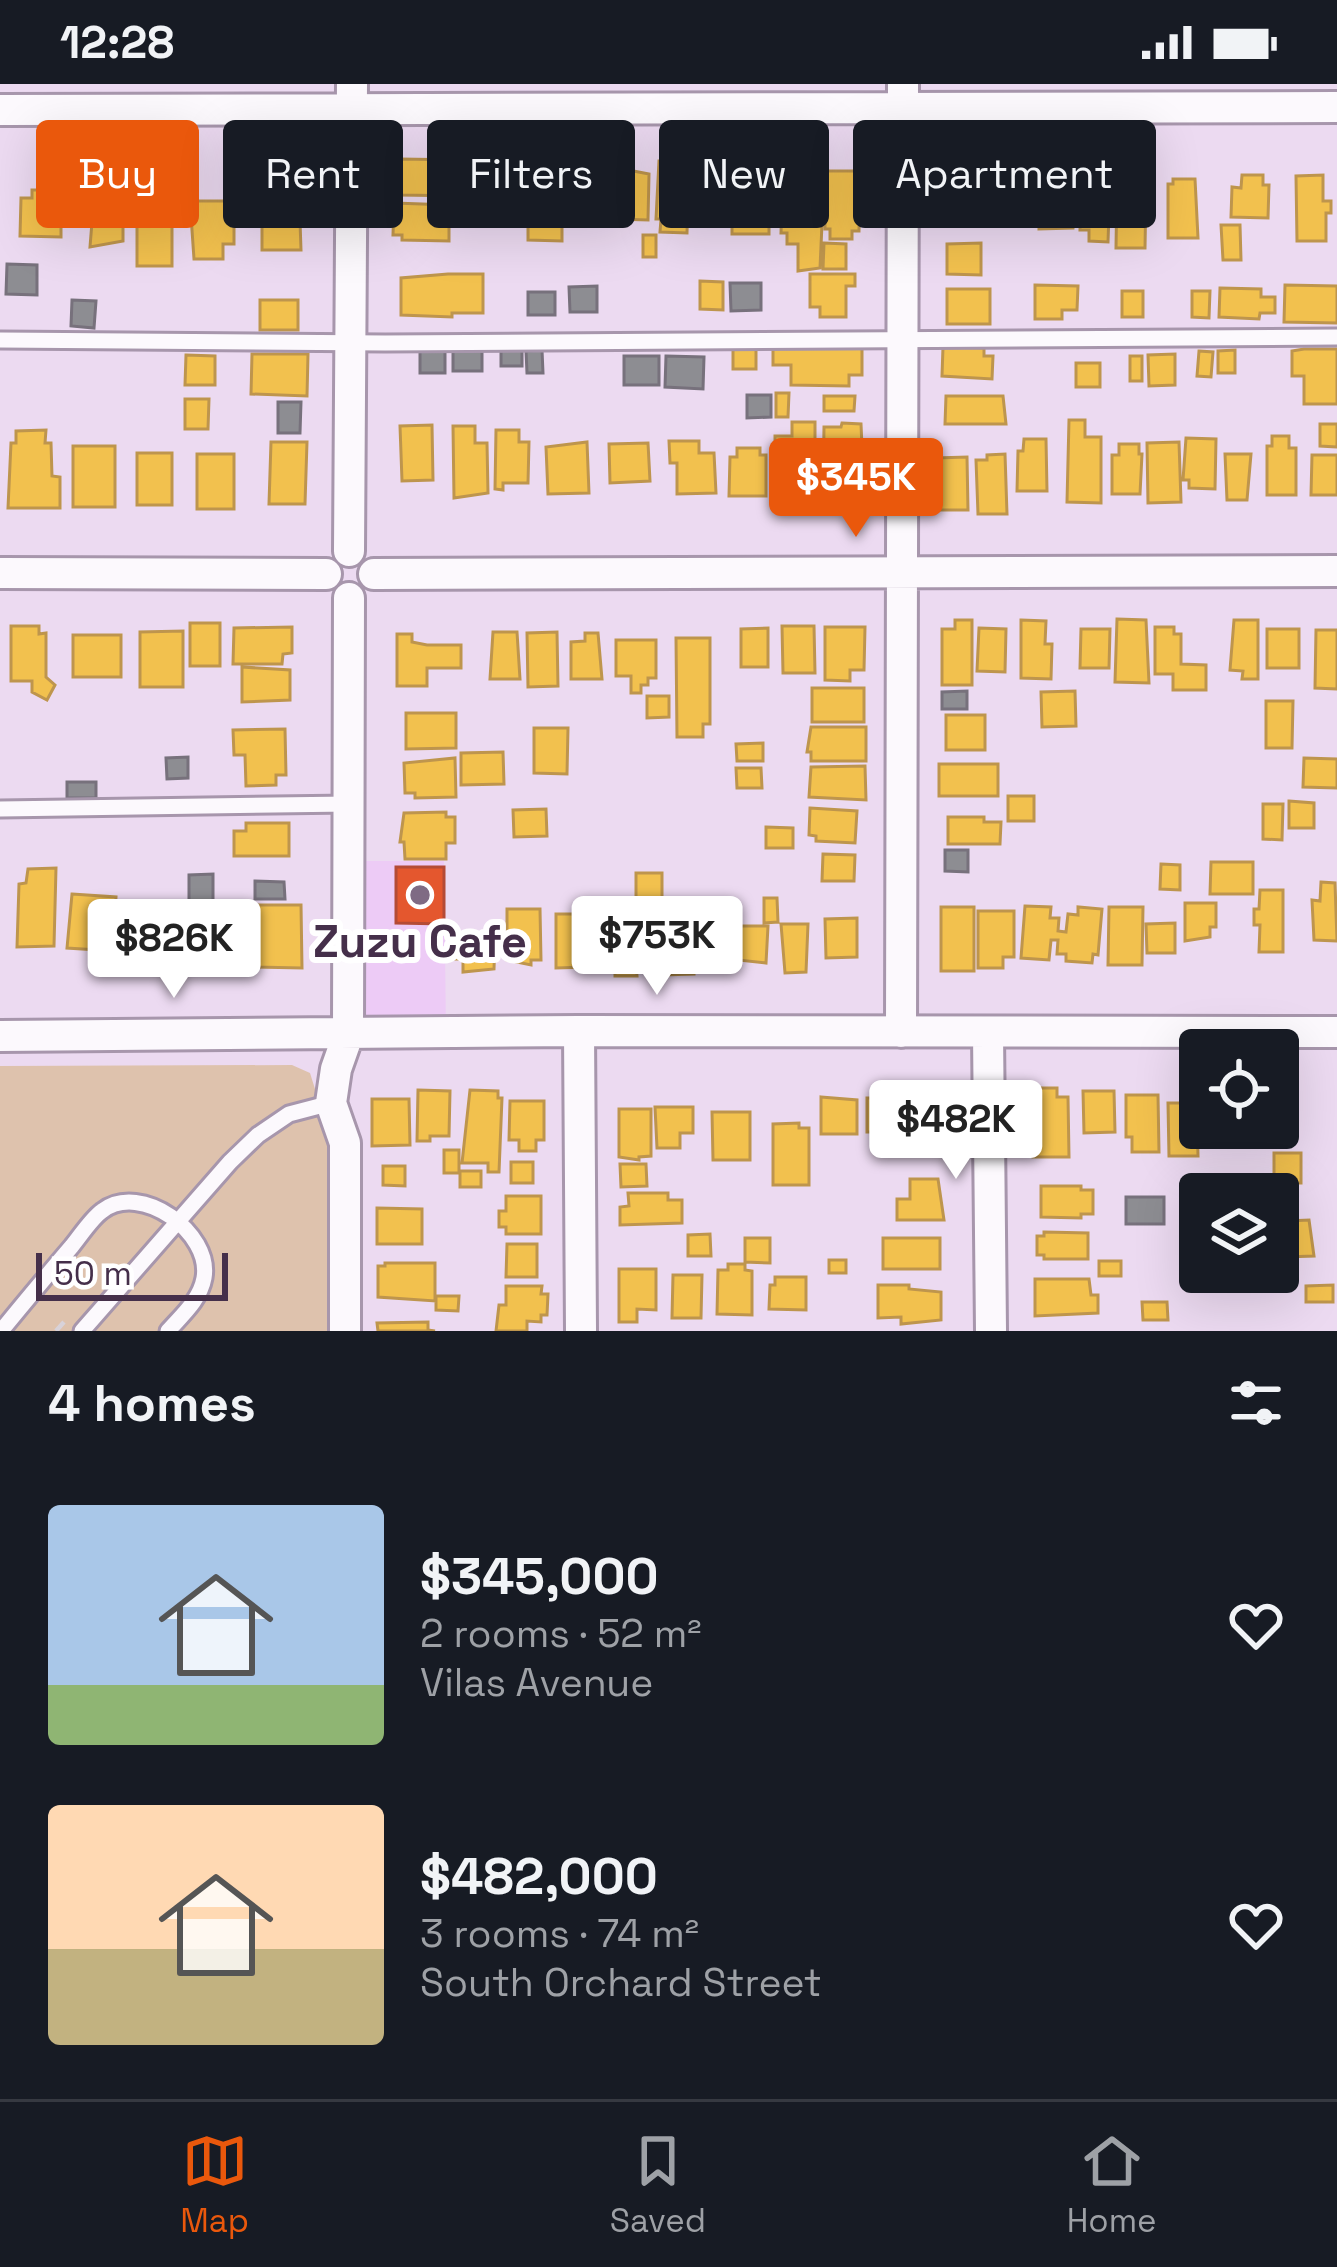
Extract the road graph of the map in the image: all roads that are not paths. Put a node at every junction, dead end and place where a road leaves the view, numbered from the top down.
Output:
1 (904, 96) edge
2 (352, 97) edge
3 (1337, 106) edge
4 (0, 110) edge
5 (1337, 337) edge
6 (903, 339) junction
7 (0, 340) edge
8 (351, 343) junction
9 (350, 551) junction
10 (1337, 571) edge
11 (904, 573) junction
12 (0, 574) edge
13 (326, 574) junction
14 (374, 574) junction
15 (349, 598) junction
16 (350, 804) junction
17 (0, 809) edge
18 (579, 1031) junction
19 (901, 1032) junction
20 (1337, 1032) edge
21 (988, 1033) junction
22 (348, 1035) junction
23 (0, 1036) edge
24 (332, 1102) junction
25 (178, 1222) junction
26 (1, 1331) edge
27 (82, 1331) edge
28 (168, 1331) edge
29 (345, 1331) edge
30 (581, 1331) edge
31 (991, 1331) edge

1 - 2 street
1 - 3 street
1 - 6 street
2 - 4 street
2 - 8 street
5 - 6 lane
6 - 8 lane
6 - 11 street
7 - 8 lane
8 - 9 street
9 - 13 street
9 - 14 street
10 - 11 street
11 - 14 street
11 - 19 street
12 - 13 street
13 - 15 street
14 - 15 street
15 - 16 street
16 - 17 lane
16 - 22 street
18 - 19 street
18 - 22 street
18 - 30 street
19 - 21 street
20 - 21 street
21 - 31 street
22 - 23 street
22 - 24 street
24 - 25 lane
24 - 29 street
25 - 26 lane
25 - 27 lane
25 - 28 lane

